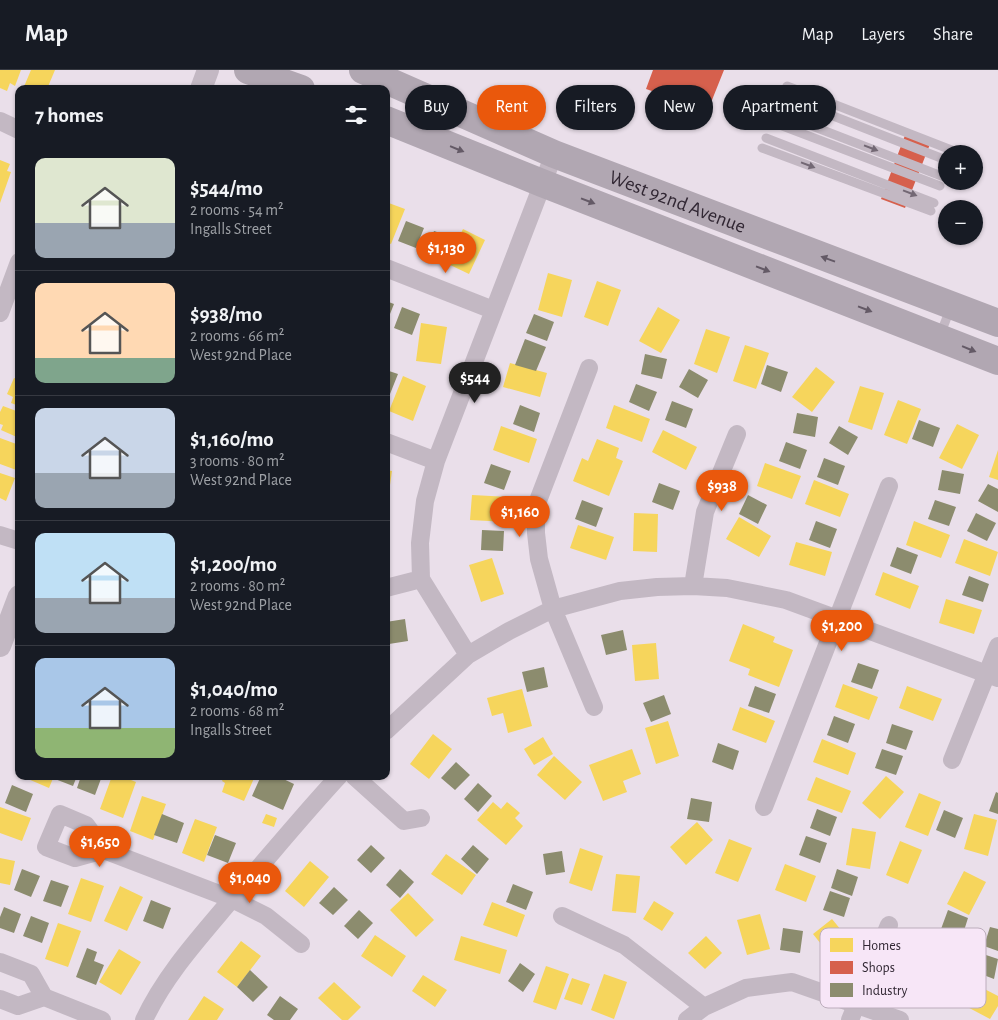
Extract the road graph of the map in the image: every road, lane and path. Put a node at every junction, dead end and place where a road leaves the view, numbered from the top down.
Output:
1 (208, 70) edge
2 (248, 70) edge
3 (362, 70) edge
4 (202, 85) edge
5 (290, 85) edge
6 (836, 105) edge
7 (836, 117) edge
8 (0, 121) edge
9 (390, 122) edge
10 (15, 128) edge
11 (793, 130) edge
12 (823, 130) edge
13 (766, 138) dead end
14 (939, 145) edge
15 (762, 148) dead end
16 (554, 154) junction
17 (938, 157) edge
18 (938, 175) edge
19 (542, 184) junction
20 (938, 185) edge
21 (390, 270) edge
22 (15, 272) edge
23 (952, 305) junction
24 (1, 306) edge
25 (493, 310) junction
26 (998, 324) edge
27 (940, 337) junction
28 (998, 360) edge
29 (589, 368) dead end
30 (738, 434) dead end
31 (390, 444) edge
32 (436, 461) junction
33 (889, 486) dead end
34 (0, 534) edge
35 (15, 540) edge
36 (421, 580) junction
37 (693, 586) junction
38 (390, 587) edge
39 (15, 607) edge
40 (553, 609) junction
41 (838, 618) junction
42 (0, 646) edge
43 (998, 646) edge
44 (468, 655) junction
45 (992, 676) edge
46 (594, 707) dead end
47 (390, 727) edge
48 (952, 760) dead end
49 (335, 780) edge
50 (358, 780) edge
51 (764, 806) dead end
52 (421, 818) dead end
53 (104, 850) dead end
54 (232, 899) junction
55 (562, 916) dead end
56 (889, 925) dead end
57 (888, 928) edge
58 (302, 944) dead end
59 (0, 962) edge
60 (820, 991) edge
61 (44, 997) junction
62 (0, 999) edge
63 (704, 1007) junction
64 (854, 1008) edge
65 (869, 1008) edge
66 (102, 1020) edge
67 (144, 1020) edge
68 (687, 1020) edge
69 (850, 1020) edge
70 (900, 1020) edge

1 - 4 street
2 - 5 main road
3 - 16 main road, West 92nd Avenue
6 - 14 lane
7 - 17 lane
8 - 10 street
9 -> 19 main road, West 92nd Avenue
11 - 20 lane
12 -> 18 lane
13 - 15 lane
16 - 19 street
23 -> 16 main road, West 92nd Avenue
19 - 25 street
19 -> 27 main road, West 92nd Avenue
21 - 25 street
22 - 24 street
23 - 26 main road, West 92nd Avenue
23 - 27 lane
25 - 32 street
27 -> 28 main road, West 92nd Avenue
29 - 40 street
30 - 37 street
31 - 32 street
32 - 36 street
33 - 41 street
34 - 35 street
36 - 38 street
36 - 44 street
37 - 40 street
37 - 41 street
39 - 42 street
40 - 44 street
40 - 46 street
41 - 45 street
41 - 51 street
43 - 45 street
44 - 47 street
45 - 48 street
49 - 54 street
50 - 52 street
53 - 54 street
54 - 58 street
54 - 67 street
55 - 63 street
56 - 57 street
59 - 61 street
60 - 63 street
61 - 62 street
61 - 66 street
63 - 68 street
64 - 69 street
65 - 70 street

